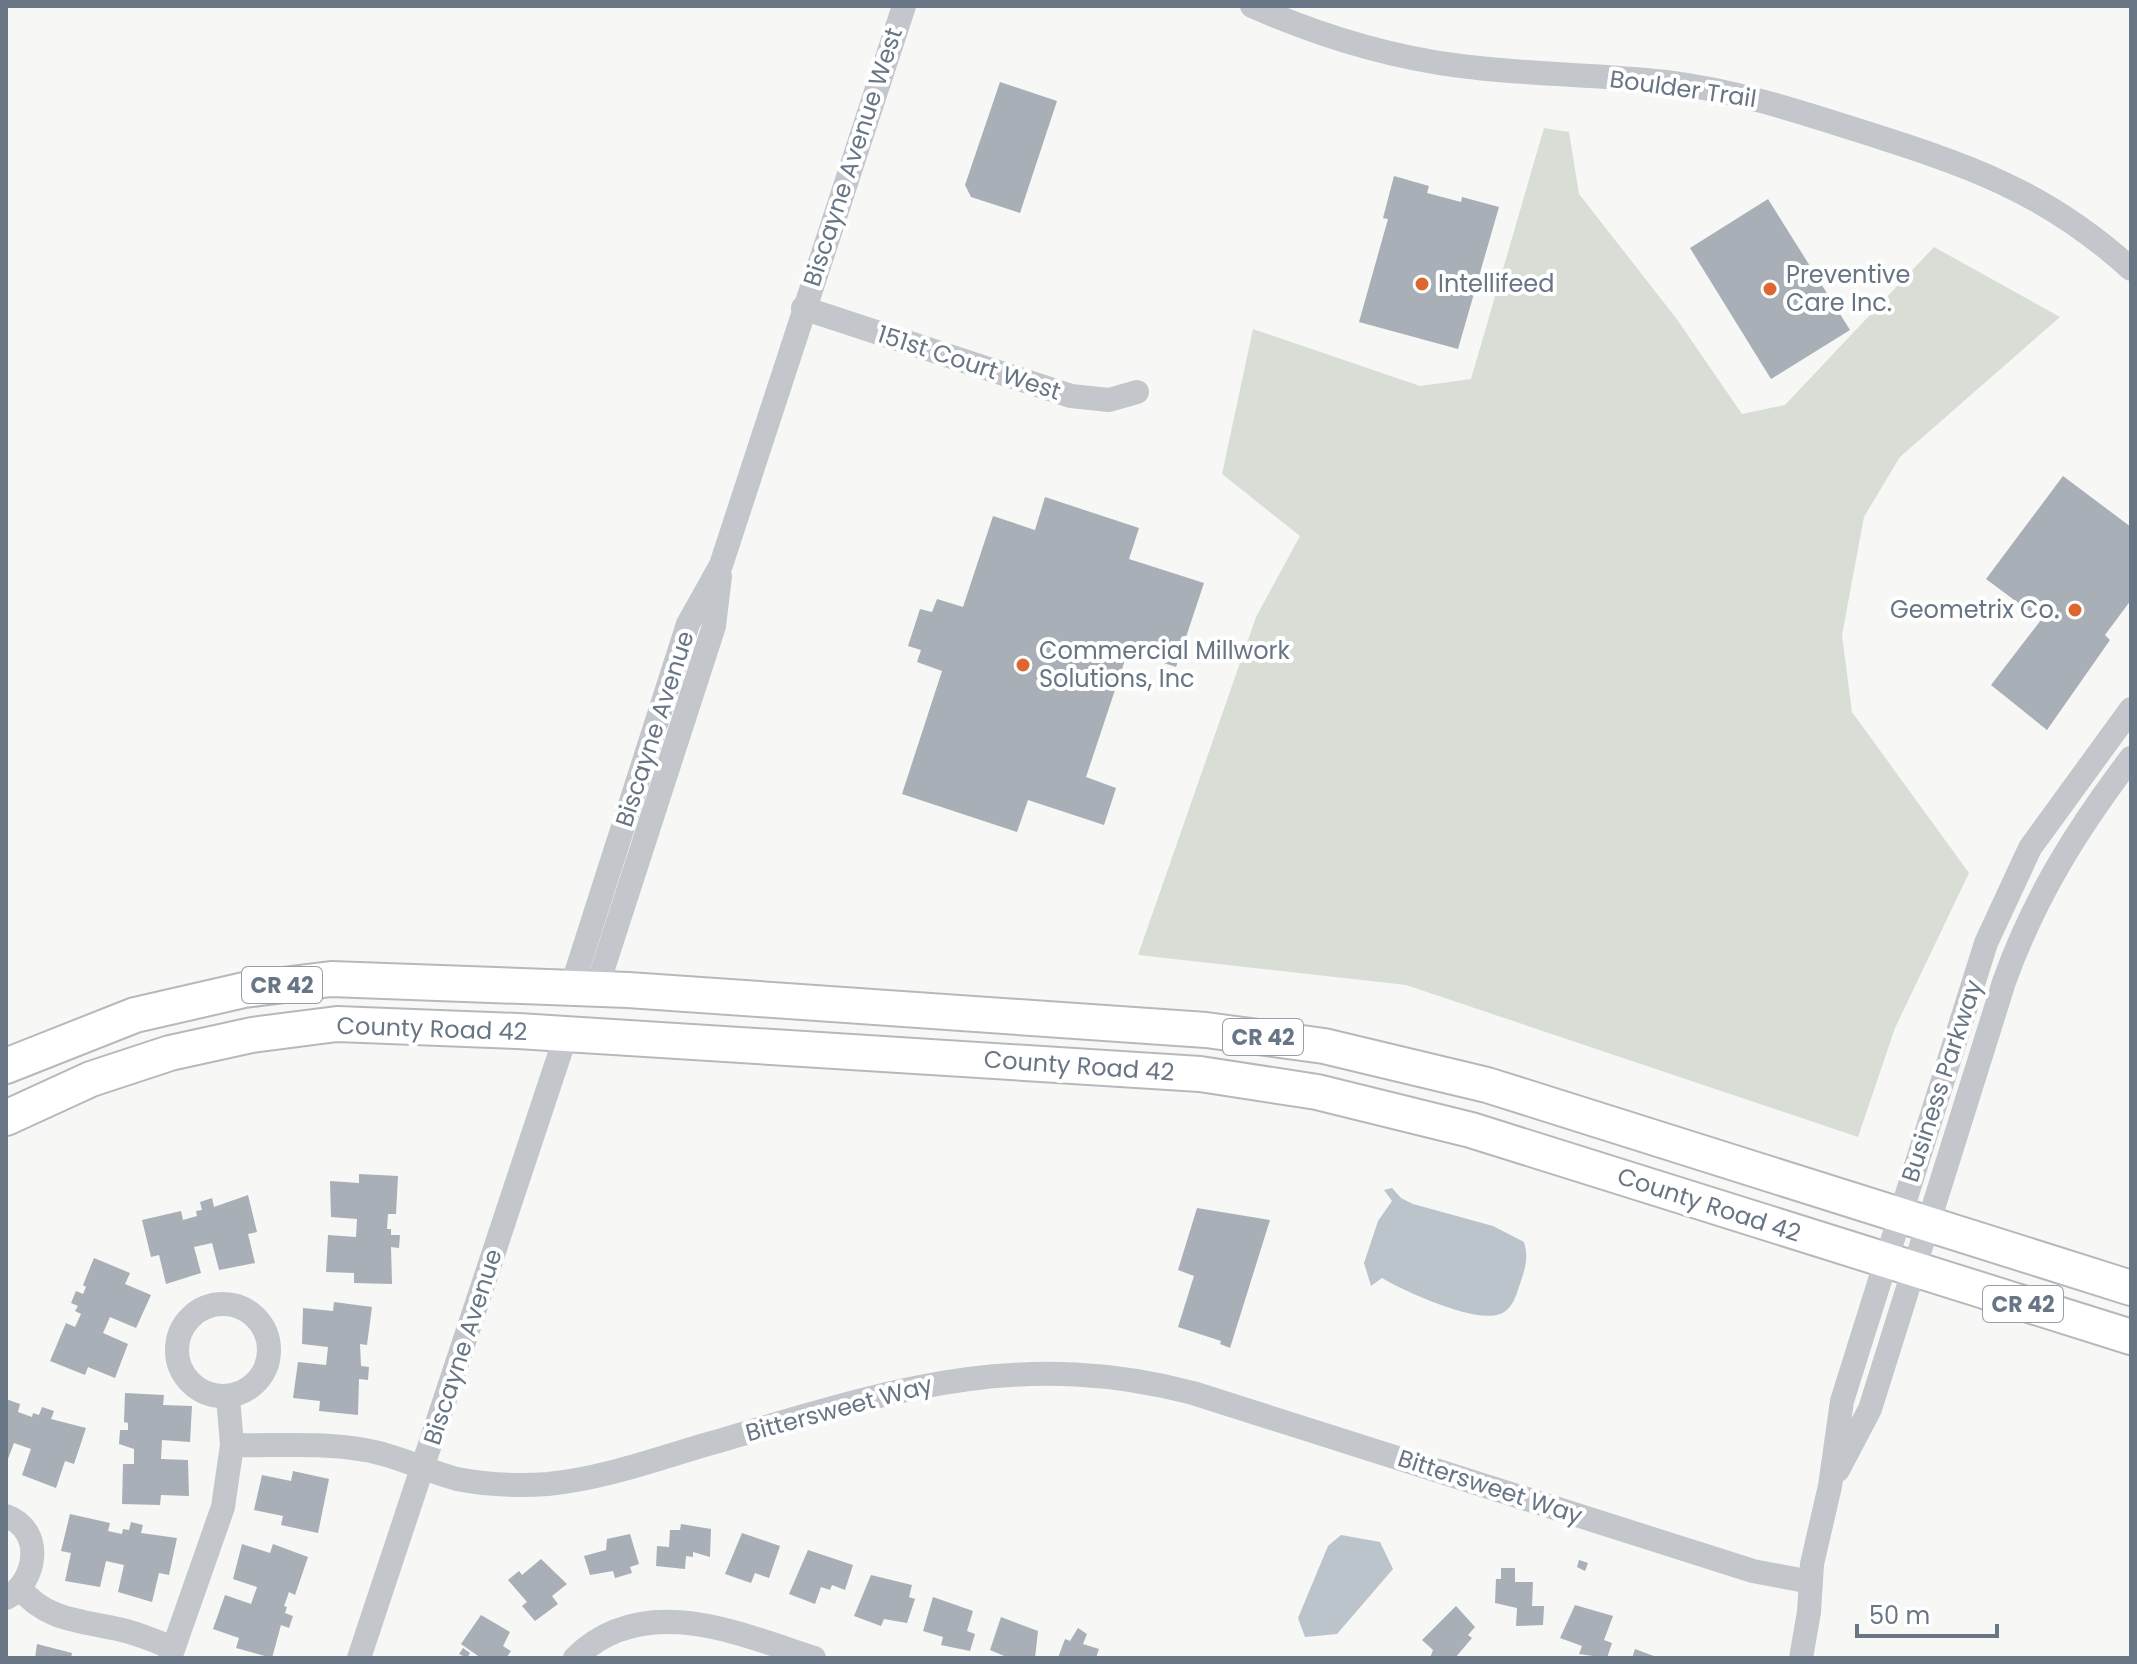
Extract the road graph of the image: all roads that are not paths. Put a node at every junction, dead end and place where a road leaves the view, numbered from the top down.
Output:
1 (904, 6) edge
2 (1252, 6) edge
3 (2131, 269) edge
4 (803, 308) junction
5 (1137, 392) dead end
6 (2131, 709) edge
7 (2131, 758) edge
8 (584, 989) junction
9 (566, 1035) junction
10 (6, 1066) edge
11 (6, 1118) edge
12 (1914, 1220) junction
13 (1899, 1265) junction
14 (2131, 1288) edge
15 (2131, 1337) edge
16 (228, 1397) dead end
17 (232, 1445) junction
18 (422, 1467) junction
19 (1830, 1486) junction
20 (6, 1516) edge
21 (1811, 1582) junction
22 (13, 1593) edge
23 (171, 1653) edge
24 (359, 1658) edge
25 (575, 1658) edge
26 (814, 1658) edge
27 (1801, 1658) edge

1 - 4 street, Biscayne Avenue West
2 - 3 street, Boulder Trail
4 - 5 street, 151st Court West
4 - 8 street, Biscayne Avenue
6 - 12 street, Business Parkway
7 - 12 street, Business Parkway
8 - 10 highway, County Road 42 / CR 42
8 - 12 highway, County Road 42 / CR 42
9 - 11 highway, County Road 42 / CR 42
9 - 13 highway, County Road 42 / CR 42
9 - 18 street, Biscayne Avenue
12 - 13 street, Business Parkway
12 - 13 street, Business Parkway
12 - 14 highway, County Road 42 / CR 42
13 - 15 highway, County Road 42 / CR 42
13 - 19 street, Business Parkway
13 - 19 street, Business Parkway
16 - 17 street
17 - 18 street, Bittersweet Way
17 - 23 street
18 - 21 street, Bittersweet Way
18 - 24 street, Biscayne Avenue
19 - 21 street, Business Parkway
20 - 22 street
21 - 27 street, Business Parkway
22 - 23 street
25 - 26 street

